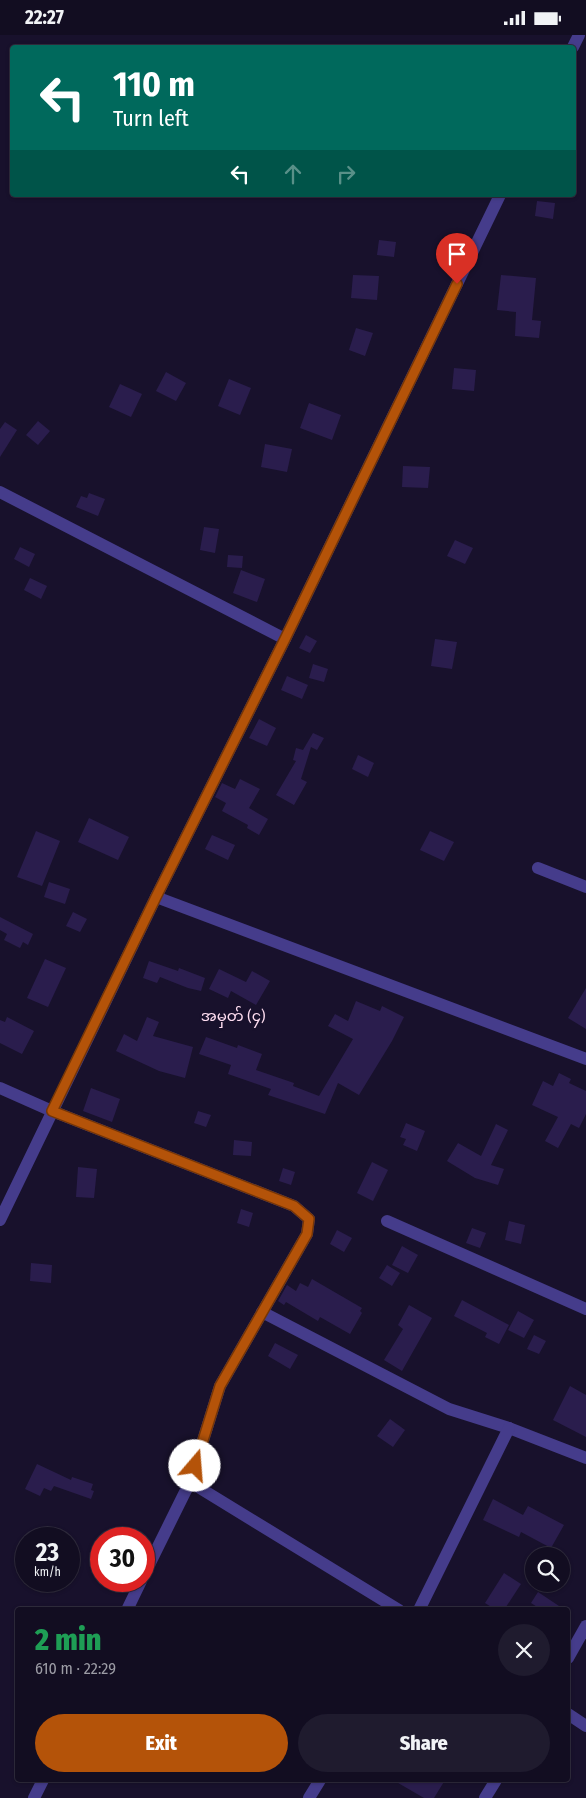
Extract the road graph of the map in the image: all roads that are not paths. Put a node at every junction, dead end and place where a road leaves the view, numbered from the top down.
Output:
1 (499, 197) edge
2 (0, 492) edge
3 (285, 639) junction
4 (538, 868) dead end
5 (586, 887) edge
6 (156, 897) junction
7 (586, 1059) edge
8 (0, 1088) edge
9 (52, 1111) junction
10 (0, 1221) edge
11 (387, 1221) dead end
12 (586, 1309) edge
13 (262, 1312) junction
14 (509, 1428) junction
15 (586, 1458) edge
16 (190, 1482) junction
17 (155, 1553) edge
18 (136, 1592) edge
19 (128, 1607) edge
20 (394, 1607) edge
21 (420, 1607) edge
22 (586, 1626) edge
23 (570, 1654) edge
24 (570, 1715) edge
25 (586, 1726) edge
26 (42, 1782) edge
27 (319, 1782) edge
28 (495, 1782) edge
29 (34, 1798) edge
30 (309, 1798) edge
31 (485, 1798) edge

1 - 3 street
2 - 3 street
3 - 6 street
4 - 5 street
6 - 7 street
6 - 9 street
8 - 9 street
9 - 10 street
9 - 13 street
11 - 12 street
13 - 14 street
13 - 16 street
14 - 15 street
14 - 21 street
16 - 17 street
16 - 20 street
18 - 19 street
22 - 23 street
24 - 25 street
26 - 29 street
27 - 30 street
28 - 31 street

